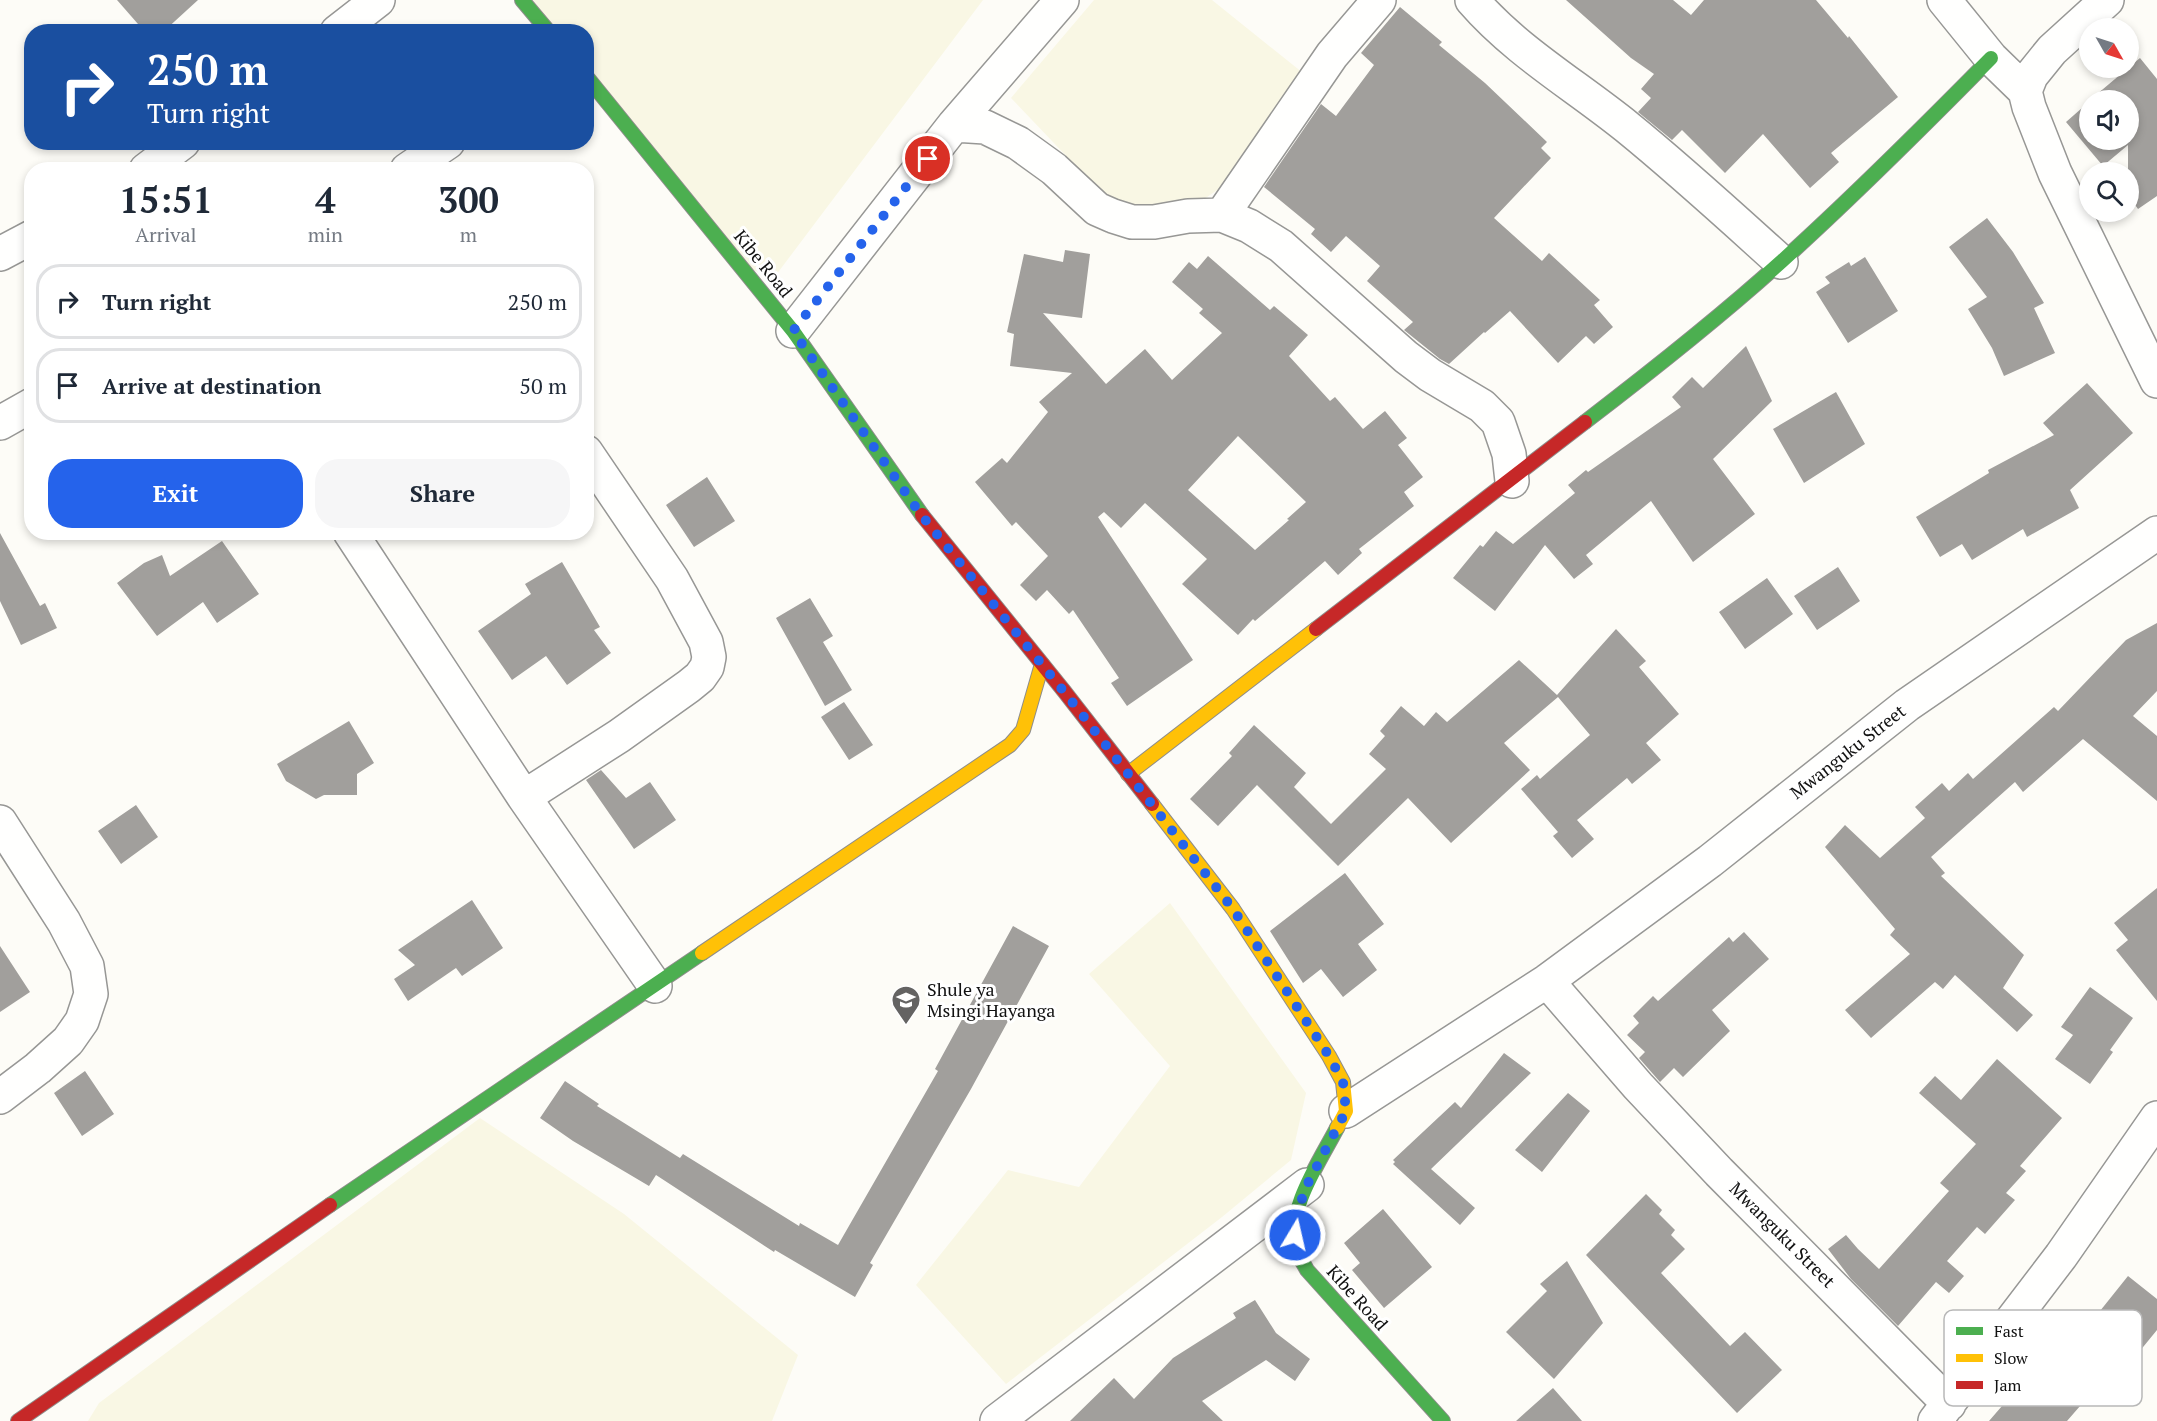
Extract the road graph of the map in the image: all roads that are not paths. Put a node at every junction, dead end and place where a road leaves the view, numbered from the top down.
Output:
1 (378, 0) edge
2 (522, 0) edge
3 (1062, 0) edge
4 (1379, 0) edge
5 (1472, 0) edge
6 (1944, 0) edge
7 (2107, 0) edge
8 (347, 24) edge
9 (542, 24) edge
10 (1990, 58) junction
11 (594, 86) edge
12 (2025, 91) junction
13 (954, 125) junction
14 (172, 150) edge
15 (436, 150) edge
16 (157, 162) edge
17 (419, 162) edge
18 (1222, 215) junction
19 (24, 241) edge
20 (0, 254) edge
21 (1780, 262) junction
22 (793, 331) junction
23 (2157, 381) edge
24 (24, 410) edge
25 (0, 423) edge
26 (594, 464) edge
27 (1512, 481) junction
28 (2157, 533) edge
29 (355, 540) edge
30 (1042, 664) junction
31 (1128, 774) junction
32 (524, 797) junction
33 (0, 822) edge
34 (1547, 981) junction
35 (655, 986) junction
36 (0, 1097) edge
37 (1346, 1111) junction
38 (2157, 1118) edge
39 (1307, 1185) junction
40 (2020, 1310) edge
41 (1942, 1413) edge
42 (18, 1421) edge
43 (998, 1421) edge
44 (1443, 1421) edge

1 - 8 street
2 - 9 street
3 - 13 street
4 - 18 street
5 - 21 street
6 - 10 street
7 - 12 street
10 - 12 street
10 - 21 street
11 - 22 street, Kibe Road
12 - 23 street
13 - 18 street
13 - 22 street
14 - 16 street
15 - 17 street
18 - 27 street
19 - 20 street
21 - 27 street
22 - 30 street, Kibe Road
24 - 25 street
26 - 32 street
27 - 31 street
28 - 34 street, Mwanguku Street
29 - 32 street
30 - 31 street, Kibe Road
30 - 35 street
31 - 37 street, Kibe Road
32 - 35 street
33 - 36 street
34 - 37 street, Mwanguku Street
34 - 41 street, Mwanguku Street
35 - 42 street
37 - 39 street, Kibe Road
38 - 40 street
39 - 43 street
39 - 44 street, Kibe Road

